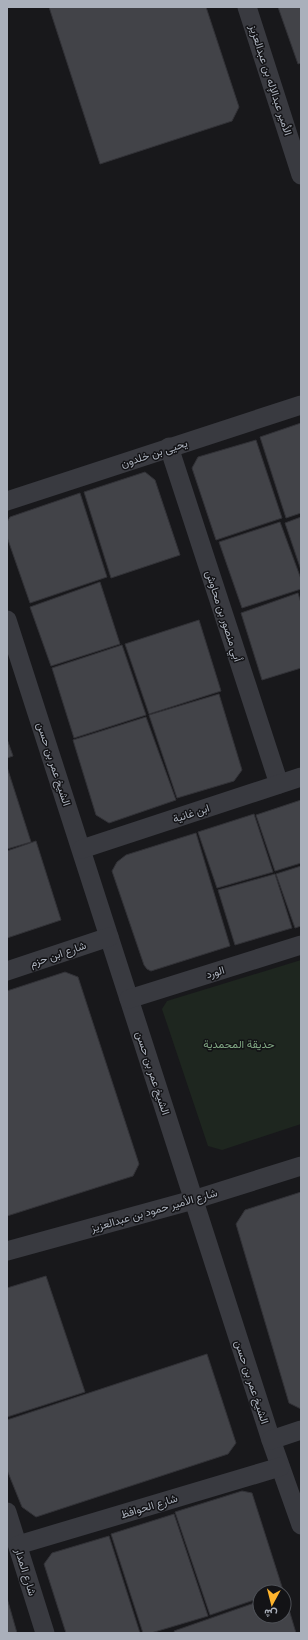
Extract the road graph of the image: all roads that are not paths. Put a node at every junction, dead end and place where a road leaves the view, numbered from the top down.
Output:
1 (248, 7) edge
2 (301, 175) edge
3 (301, 405) edge
4 (169, 447) junction
5 (7, 501) edge
6 (7, 620) edge
7 (301, 777) edge
8 (279, 784) junction
9 (82, 849) junction
10 (110, 936) junction
11 (301, 945) edge
12 (7, 972) edge
13 (130, 999) junction
14 (301, 1166) edge
15 (193, 1200) junction
16 (7, 1251) edge
17 (301, 1430) edge
18 (271, 1440) junction
19 (280, 1467) junction
20 (7, 1512) edge
21 (301, 1525) edge
22 (18, 1545) junction
23 (45, 1633) edge

1 - 2 street, الأمير عبدالإله بن عبدالعزيز
3 - 4 street, يحيى بن خلدون
4 - 5 street, يحيى بن خلدون
4 - 8 street, أبي منصور بن محاوش
6 - 9 street, الشيخ عمر بن حسن
7 - 8 street, ابن غانية
8 - 9 street, ابن غانية
9 - 10 street, الشيخ عمر بن حسن
10 - 12 street, شارع ابن حزم
10 - 13 street, الشيخ عمر بن حسن
11 - 13 street, الورد
13 - 15 street, الشيخ عمر بن حسن
14 - 15 street, شارع الأمير حمود بن عبدالعزيز
15 - 16 street, شارع الأمير حمود بن عبدالعزيز
15 - 18 street, الشيخ عمر بن حسن
17 - 18 street
18 - 19 street, الشيخ عمر بن حسن
19 - 21 street, الشيخ عمر بن حسن
19 - 22 street, شارع الحوافظ
20 - 22 street, شارع المدار
22 - 23 street, شارع المدار

